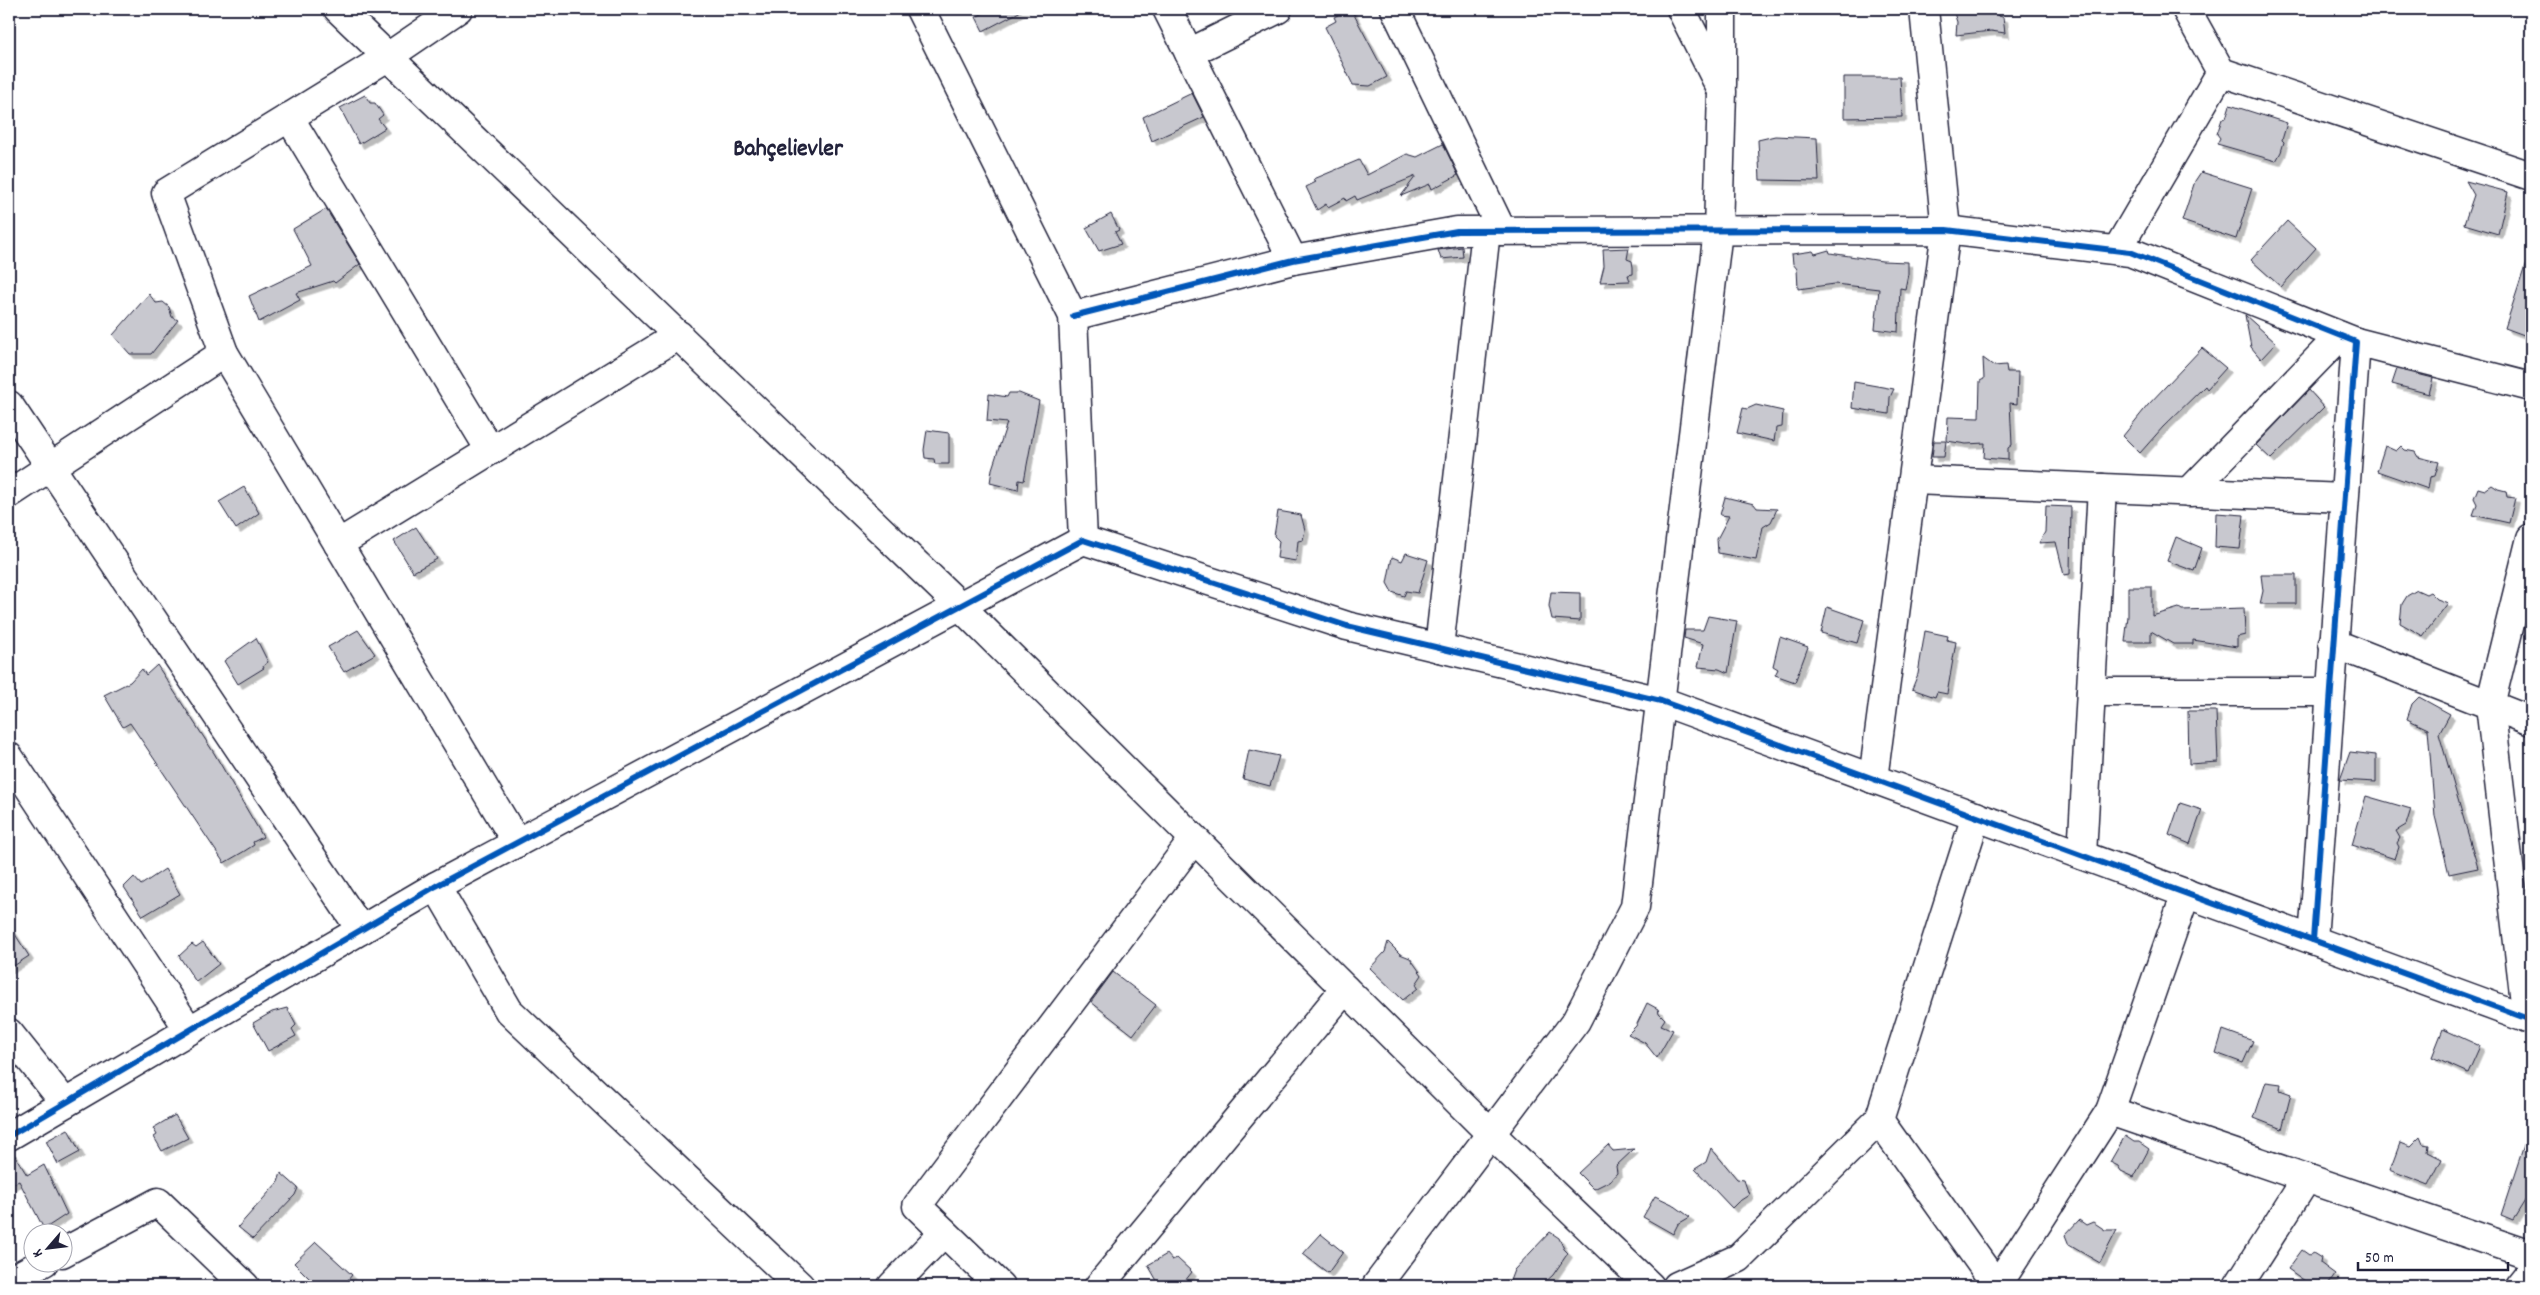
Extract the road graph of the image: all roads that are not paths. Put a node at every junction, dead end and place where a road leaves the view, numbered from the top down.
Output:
1 (338, 9) edge
2 (458, 9) edge
3 (920, 9) edge
4 (1167, 9) edge
5 (1278, 9) edge
6 (1395, 9) edge
7 (1681, 9) edge
8 (1722, 9) edge
9 (1924, 9) edge
10 (2186, 9) edge
11 (1189, 54) junction
12 (389, 56) junction
13 (2221, 72) junction
14 (1722, 91) junction
15 (289, 117) junction
16 (2531, 176) edge
17 (1946, 230) junction
18 (1494, 231) junction
19 (1718, 231) junction
20 (2117, 250) junction
21 (1293, 260) junction
22 (1073, 316) junction
23 (679, 335) junction
24 (2348, 339) junction
25 (224, 353) junction
26 (2531, 388) edge
27 (9, 405) edge
28 (490, 450) junction
29 (51, 466) junction
30 (1913, 480) junction
31 (2102, 488) junction
32 (2189, 492) junction
33 (9, 494) edge
34 (2344, 498) junction
35 (2531, 538) edge
36 (1084, 540) junction
37 (338, 544) junction
38 (960, 606) junction
39 (2333, 643) junction
40 (1440, 648) junction
41 (2091, 692) junction
42 (2329, 692) junction
43 (1661, 701) junction
44 (2490, 705) junction
45 (2531, 722) edge
46 (9, 757) edge
47 (1873, 779) junction
48 (1976, 816) junction
49 (1194, 839) junction
50 (517, 843) junction
51 (2082, 856) junction
52 (436, 886) junction
53 (2186, 893) junction
54 (360, 930) junction
55 (2313, 940) junction
56 (1345, 989) junction
57 (2530, 1015) edge
58 (189, 1030) junction
59 (9, 1033) edge
60 (65, 1103) junction
61 (2110, 1111) junction
62 (1879, 1120) junction
63 (1491, 1134) junction
64 (9, 1136) edge
65 (2307, 1178) junction
66 (944, 1232) junction
67 (72, 1248) edge
68 (2531, 1255) edge
69 (2531, 1271) edge
70 (28, 1272) edge
71 (9, 1284) edge
72 (245, 1286) edge
73 (800, 1286) edge
74 (892, 1286) edge
75 (1000, 1286) edge
76 (1099, 1286) edge
77 (1376, 1286) edge
78 (1650, 1286) edge
79 (1677, 1286) edge
80 (1997, 1286) edge
81 (2238, 1286) edge
82 (2519, 1286) edge

1 - 12 street
2 - 12 street
3 - 22 street
4 - 11 street
5 - 11 street
6 - 18 street
7 - 14 street
8 - 14 street
9 - 17 street
10 - 13 street
11 - 21 street
12 - 15 street
12 - 23 street
13 - 16 street
13 - 20 street
14 - 19 street
15 - 25 street
15 - 28 street
17 - 19 street
17 - 20 street
17 - 30 street
18 - 19 street
18 - 21 street
18 - 40 street
19 - 43 street
20 - 24 street
21 - 22 street
22 - 36 street
23 - 28 street
23 - 38 street
24 - 26 street
24 - 32 street
24 - 34 street
25 - 29 street
25 - 37 street
27 - 29 street
28 - 37 street
29 - 33 street
29 - 54 street
30 - 31 street
30 - 47 street
31 - 32 street
31 - 41 street
32 - 34 street
34 - 39 street
35 - 44 street
36 - 38 street
36 - 40 street
37 - 50 street
38 - 49 street
38 - 50 street
39 - 42 street
39 - 44 street
40 - 43 street
41 - 42 street
41 - 51 street
42 - 55 street
43 - 47 street
43 - 63 street
44 - 45 street
44 - 57 street
46 - 58 street
47 - 48 street
48 - 51 street
48 - 62 street
49 - 56 street
49 - 66 street
50 - 52 street
51 - 53 street
52 - 54 street
52 - 73 street
53 - 55 street
53 - 61 street
54 - 58 street
55 - 57 street
56 - 63 street
56 - 76 street
58 - 60 street
59 - 60 street
60 - 64 street
61 - 65 street
61 - 80 street
62 - 79 street
62 - 80 street
63 - 77 street
63 - 78 street
65 - 68 street
65 - 81 street
66 - 74 street
66 - 75 street
67 - 72 street
69 - 82 street
70 - 71 street

